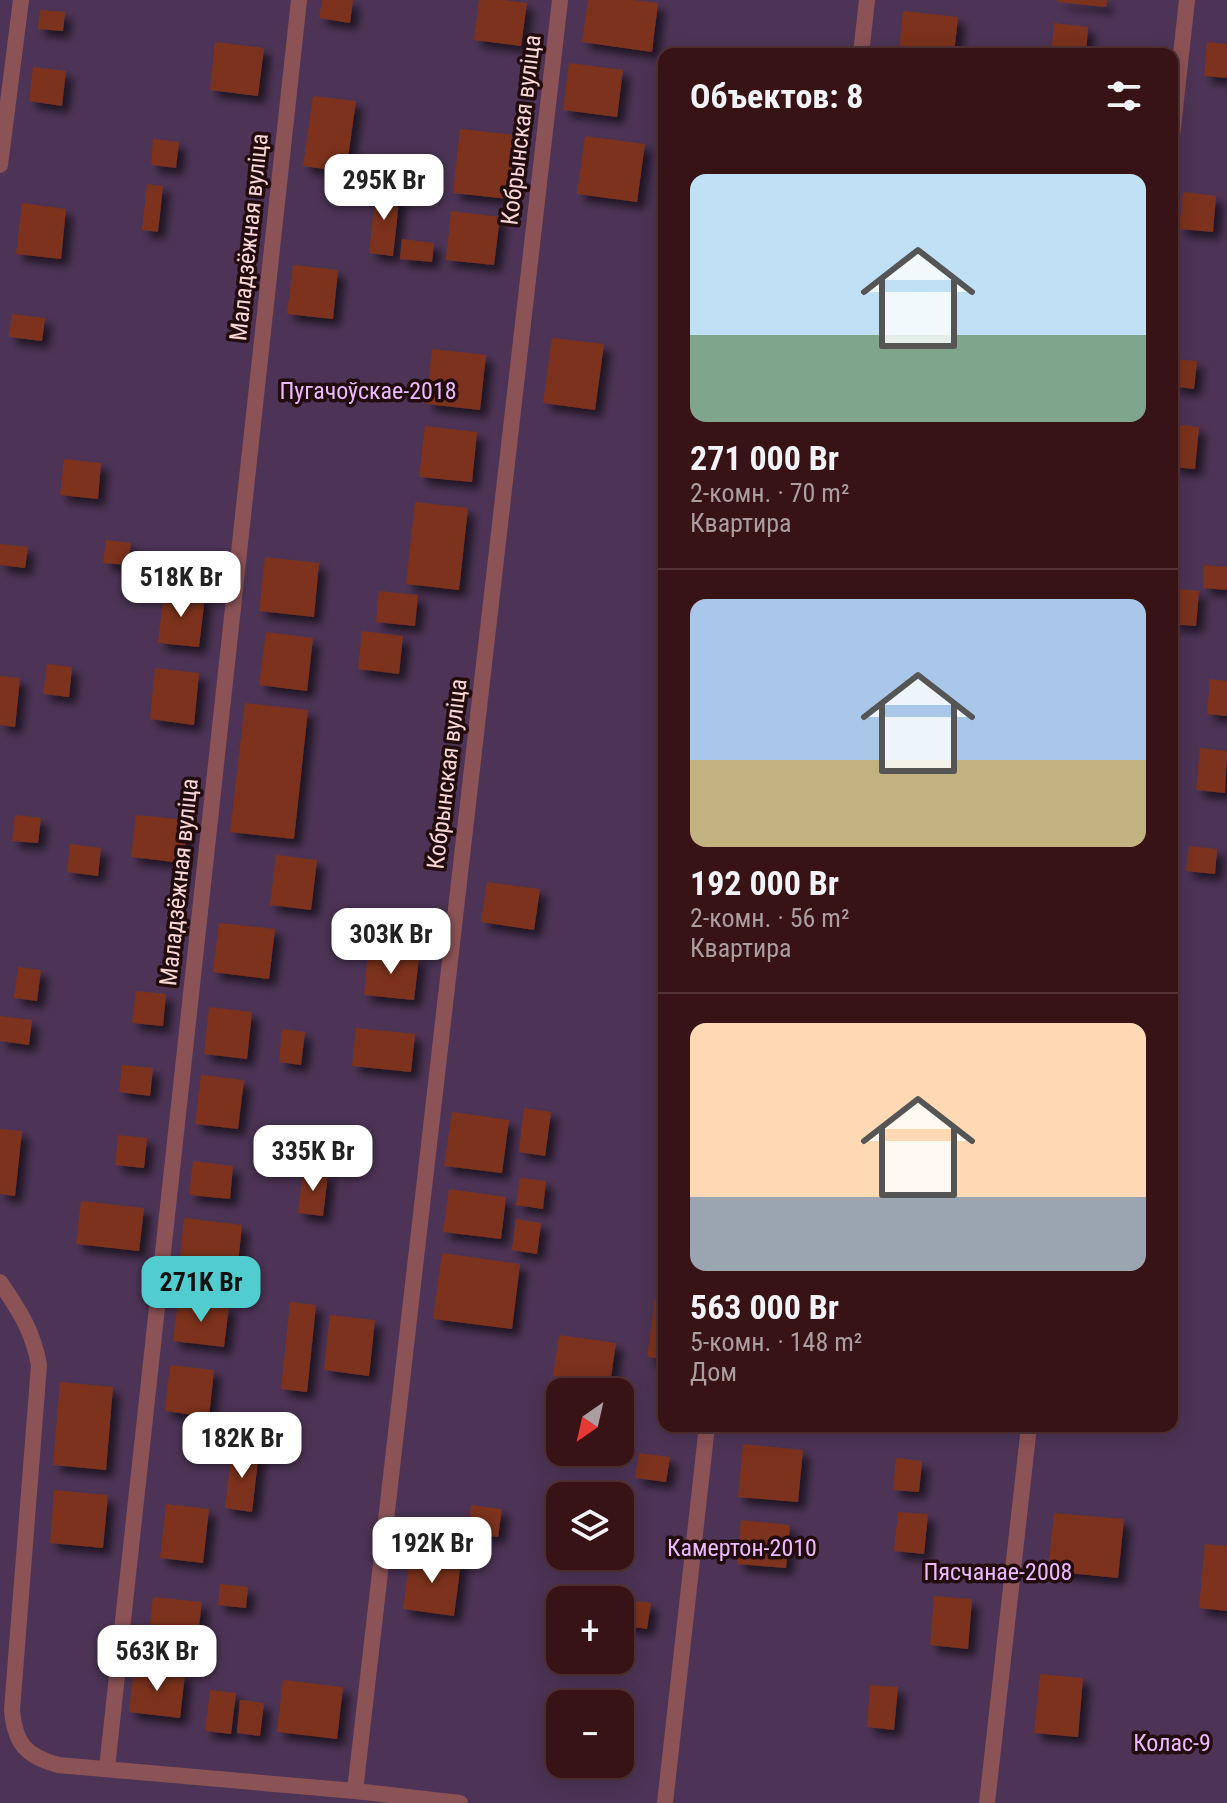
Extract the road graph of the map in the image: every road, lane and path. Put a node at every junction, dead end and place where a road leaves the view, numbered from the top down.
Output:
1 (21, 0) edge
2 (299, 0) edge
3 (560, 0) edge
4 (867, 0) edge
5 (1187, 0) edge
6 (862, 48) edge
7 (1178, 82) edge
8 (0, 165) edge
9 (0, 1282) edge
10 (706, 1432) edge
11 (1028, 1432) edge
12 (107, 1768) junction
13 (355, 1791) junction
14 (460, 1803) edge
15 (665, 1803) edge
16 (987, 1803) edge

1 - 8 lane
2 - 12 lane, Маладзёжная вуліца
3 - 13 lane, Кобрынская вуліца
4 - 6 lane
5 - 7 lane
9 - 12 lane
10 - 15 lane
11 - 16 lane
12 - 13 lane
13 - 14 lane

